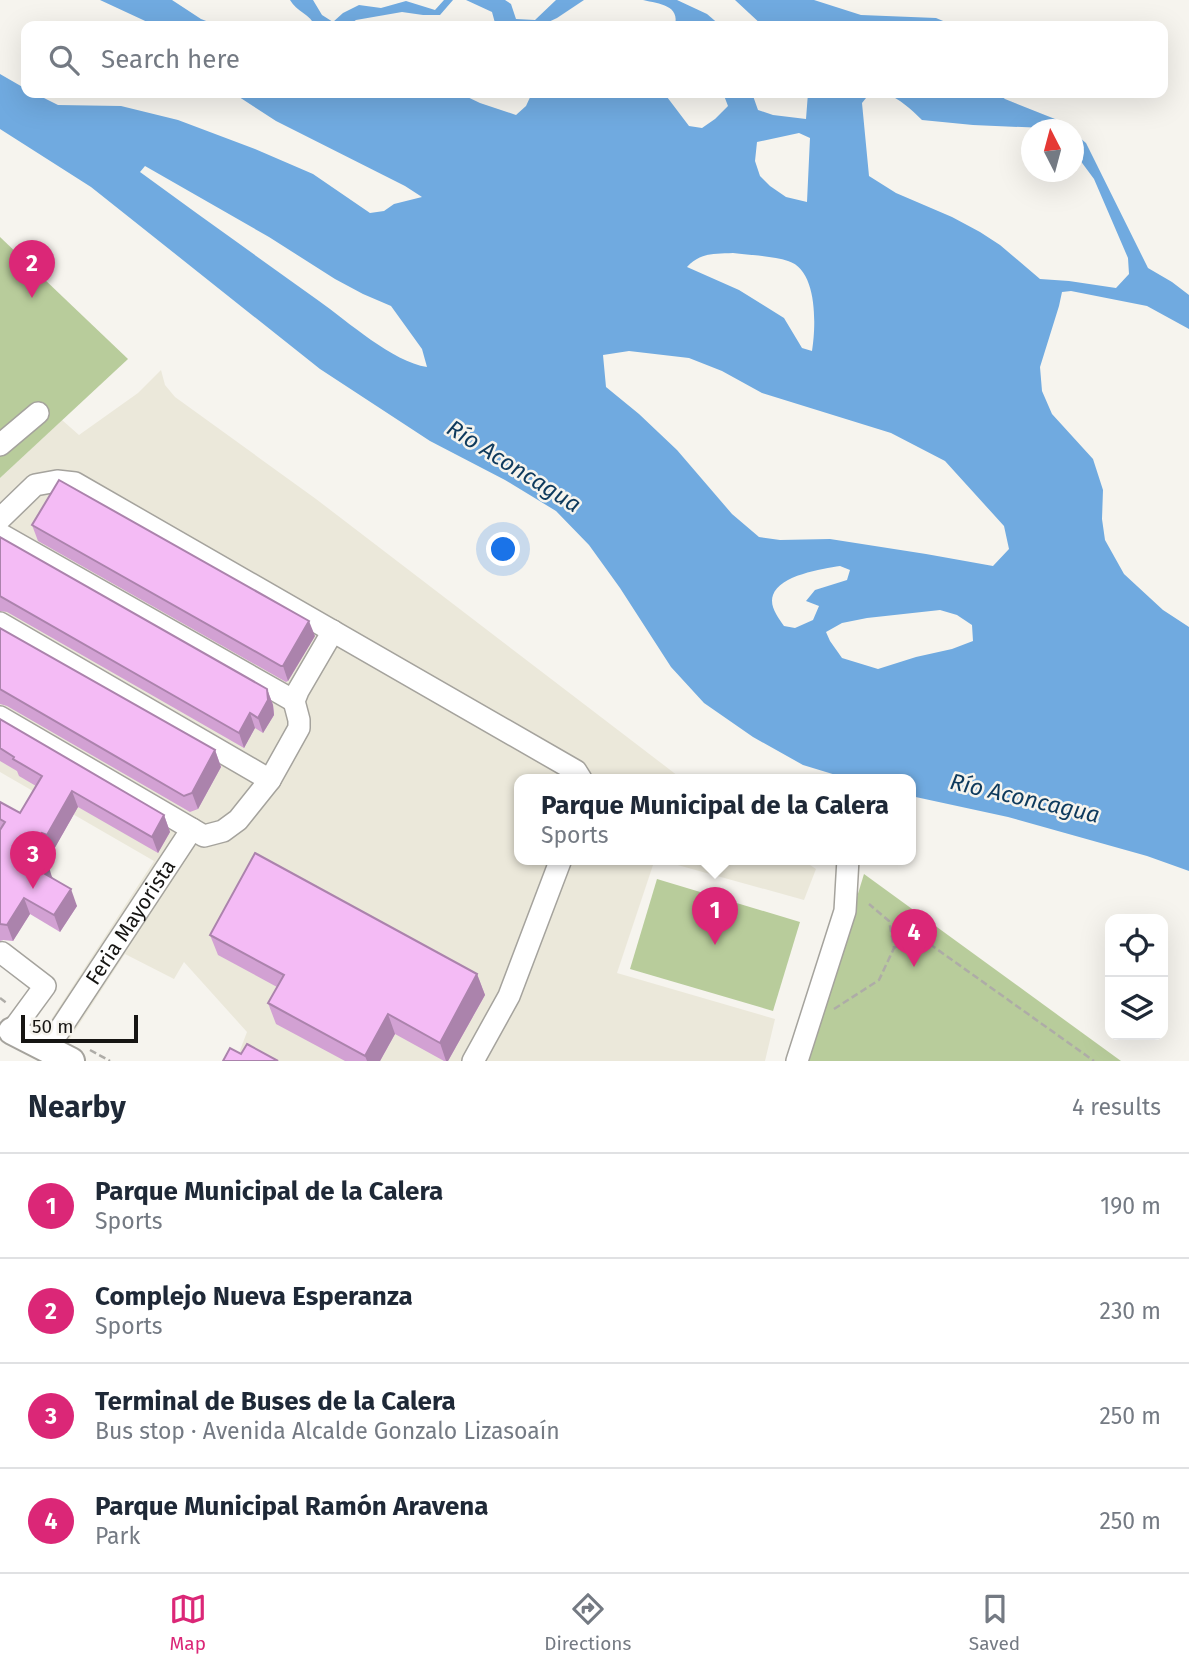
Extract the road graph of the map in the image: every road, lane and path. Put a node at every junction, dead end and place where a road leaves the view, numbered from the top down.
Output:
1 (38, 413) dead end
2 (0, 445) edge
3 (0, 519) edge
4 (0, 534) edge
5 (0, 623) edge
6 (333, 631) junction
7 (294, 701) junction
8 (0, 717) edge
9 (578, 774) edge
10 (270, 780) junction
11 (192, 829) junction
12 (559, 865) edge
13 (848, 865) edge
14 (869, 904) dead end
15 (894, 948) junction
16 (0, 954) edge
17 (829, 1012) dead end
18 (6, 1026) edge
19 (38, 1057) edge
20 (71, 1061) edge
21 (473, 1061) edge
22 (796, 1061) edge
23 (1094, 1061) edge

1 - 2 street
3 - 6 street
4 - 7 street
5 - 10 street
6 - 7 street
6 - 9 street
7 - 10 street
8 - 11 street
10 - 11 street
11 - 19 street, Feria Mayorista
12 - 21 street
13 - 22 street
14 - 15 path
15 - 17 path
15 - 23 path
16 - 18 street
18 - 19 main road
19 - 20 main road

